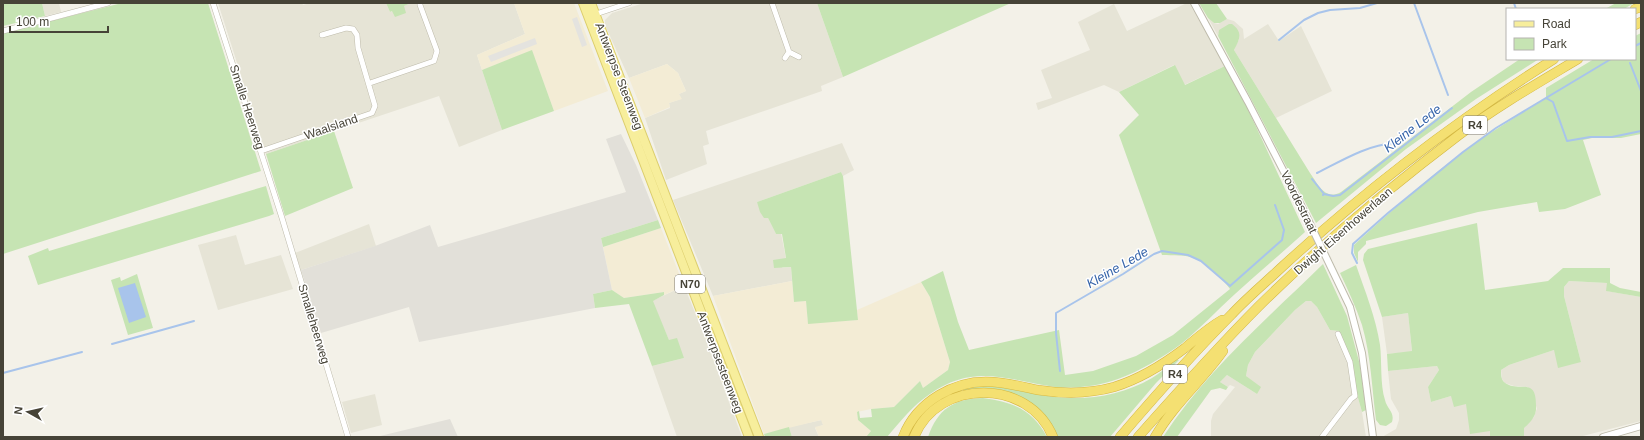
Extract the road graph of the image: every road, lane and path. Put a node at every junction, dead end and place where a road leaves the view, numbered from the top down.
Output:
1 (108, 3) edge
2 (213, 3) edge
3 (583, 3) edge
4 (591, 3) edge
5 (629, 3) edge
6 (772, 3) edge
7 (1194, 3) edge
8 (420, 5) dead end
9 (592, 16) junction
10 (3, 31) edge
11 (322, 35) dead end
12 (789, 52) junction
13 (799, 57) dead end
14 (785, 58) dead end
15 (1552, 60) edge
16 (1576, 60) edge
17 (370, 83) junction
18 (631, 131) joint
19 (646, 148) joint
20 (261, 151) junction
21 (280, 211) joint
22 (706, 298) junction
23 (697, 302) junction
24 (1233, 313) junction
25 (1241, 325) junction
26 (1338, 334) dead end
27 (1641, 426) edge
28 (758, 435) edge
29 (348, 437) edge
30 (749, 437) edge
31 (903, 437) edge
32 (914, 437) edge
33 (1053, 437) edge
34 (1120, 437) edge
35 (1138, 437) edge
36 (1155, 437) edge
37 (1322, 437) edge
38 (1373, 437) edge
39 (1603, 437) edge

1 - 10 street
2 - 20 street, Smalle Heerweg
3 - 9 main road, Antwerpse Steenweg / N70
4 - 9 main road, Antwerpse Steenweg / N70
5 - 9 street
6 - 12 street
7 - 38 street, Voordestraat, bridge
8 - 17 street
9 - 18 main road, Antwerpse Steenweg / N70
9 - 19 main road, Antwerpse Steenweg / N70
11 - 17 street, Waalsland
12 - 13 street
12 - 14 street
15 - 24 highway, Dwight Eisenhowerlaan / R4
16 - 25 highway, Dwight Eisenhowerlaan / R4
17 - 20 street, Waalsland
18 - 23 main road, Antwerpsesteenweg / N70
19 - 22 main road, Antwerpsesteenweg / N70
20 - 21 street, Smalle Heerweg
21 - 29 street, Smalleheerweg
22 - 23 main road
22 - 28 main road, Antwerpsesteenweg / N70
23 - 30 main road, Antwerpsesteenweg / N70
24 - 31 highway
24 - 34 highway, Dwight Eisenhowerlaan / R4
25 - 35 highway, Dwight Eisenhowerlaan / R4
25 - 36 highway
26 - 37 street
27 - 39 street
28 - 30 main road
32 - 33 highway

